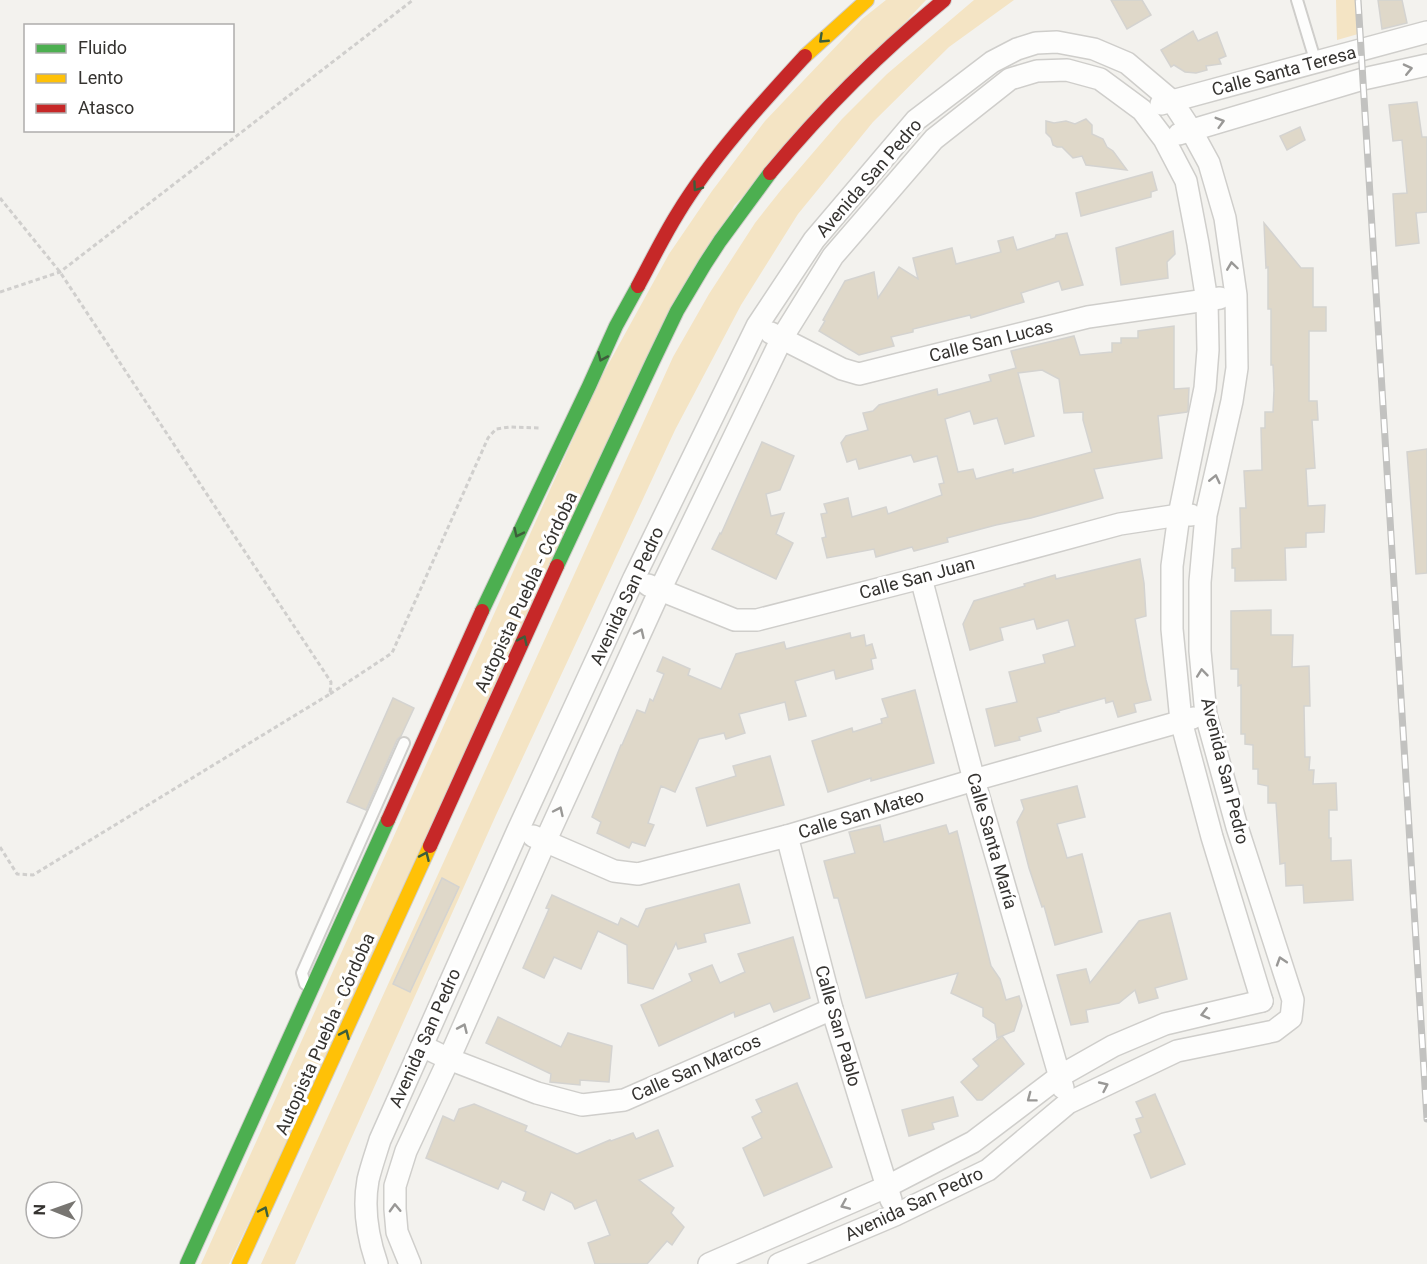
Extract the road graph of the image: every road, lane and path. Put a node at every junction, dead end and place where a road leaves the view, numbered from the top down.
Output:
1 (413, 0) edge
2 (867, 0) edge
3 (944, 0) edge
4 (1297, 0) edge
5 (1427, 32) edge
6 (1316, 63) junction
7 (1427, 65) edge
8 (1172, 101) junction
9 (1142, 110) junction
10 (1191, 130) junction
11 (1164, 139) junction
12 (0, 198) edge
13 (60, 272) junction
14 (0, 292) edge
15 (1236, 296) junction
16 (1207, 301) junction
17 (757, 326) junction
18 (782, 338) junction
19 (568, 429) junction
20 (1179, 515) junction
21 (1206, 515) junction
22 (634, 578) junction
23 (921, 578) junction
24 (660, 590) junction
25 (510, 670) junction
26 (512, 692) dead end
27 (330, 694) junction
28 (1206, 715) junction
29 (1180, 721) junction
30 (408, 735) dead end
31 (974, 780) junction
32 (518, 830) junction
33 (787, 836) junction
34 (545, 842) junction
35 (0, 847) edge
36 (309, 997) junction
37 (1262, 1001) junction
38 (832, 1009) junction
39 (1291, 1018) junction
40 (422, 1046) junction
41 (449, 1059) junction
42 (1060, 1076) junction
43 (1068, 1103) junction
44 (886, 1187) junction
45 (895, 1215) junction
46 (187, 1264) edge
47 (239, 1264) edge
48 (377, 1264) edge
49 (410, 1264) edge
50 (709, 1264) edge
51 (779, 1264) edge

1 - 13 path
2 -> 19 highway, Autopista Puebla - Córdoba
25 -> 3 highway, Autopista Puebla - Córdoba
4 - 6 lane
5 - 6 street, Calle Santa Teresa
6 - 8 street, Calle Santa Teresa
10 -> 7 street, Calle Santa Teresa
8 - 9 street, Calle Santa Teresa
8 - 10 street, Avenida San Pedro
8 - 17 street, Avenida San Pedro
9 - 11 street, Avenida San Pedro
9 - 18 street, Avenida San Pedro
10 - 11 street, Calle Santa Teresa
15 -> 10 street, Avenida San Pedro
11 - 16 street, Avenida San Pedro
12 - 13 path
13 - 14 path
13 - 27 path
15 - 16 street, Calle San Lucas
21 -> 15 street, Avenida San Pedro
16 - 18 street, Calle San Lucas
16 - 20 street, Avenida San Pedro
17 - 18 street, Calle San Lucas
17 - 22 street, Avenida San Pedro
18 - 24 street, Avenida San Pedro
19 - 27 path
19 -> 36 highway, Autopista Puebla - Córdoba
20 - 21 street, Calle San Juan
20 - 23 street, Calle San Juan
20 - 29 street, Avenida San Pedro
28 -> 21 street, Avenida San Pedro
22 - 24 street, Calle San Juan
22 - 32 street, Avenida San Pedro
23 - 24 street, Calle San Juan
23 - 31 street, Calle Santa María
34 -> 24 street, Avenida San Pedro
25 - 26 lane
47 -> 25 highway, Autopista Puebla - Córdoba
27 - 35 path
28 - 29 street, Calle San Mateo
39 -> 28 street, Avenida San Pedro
29 - 31 street, Calle San Mateo
29 - 37 street, Avenida San Pedro
30 - 36 lane
31 - 33 street, Calle San Mateo
31 - 42 street, Calle Santa María
32 - 34 street, Calle San Mateo
32 - 40 street, Avenida San Pedro
33 - 34 street, Calle San Mateo
33 - 38 street, Calle San Pablo
41 -> 34 street, Avenida San Pedro
36 - 46 highway, Autopista Puebla - Córdoba
37 - 39 street
37 -> 42 street, Avenida San Pedro
38 - 41 street, Calle San Marcos
38 - 44 street, Calle San Pablo
43 -> 39 street, Avenida San Pedro
40 - 41 street, Calle San Marcos
40 - 48 street, Avenida San Pedro
49 -> 41 street, Avenida San Pedro
42 - 43 street, Calle Santa María
42 -> 44 street, Avenida San Pedro
43 - 45 street, Avenida San Pedro
44 - 45 street, Calle San Pablo
44 -> 50 street, Avenida San Pedro
45 - 51 street, Avenida San Pedro

